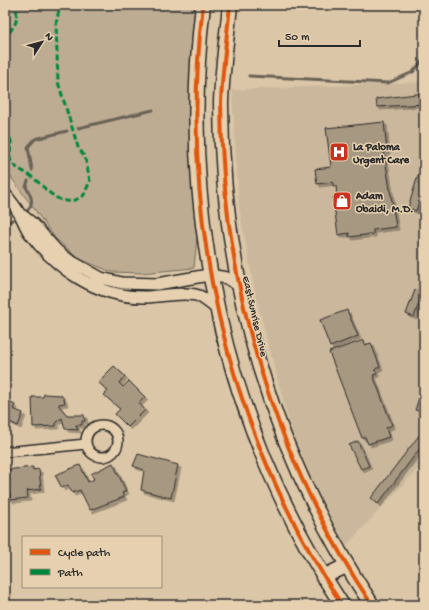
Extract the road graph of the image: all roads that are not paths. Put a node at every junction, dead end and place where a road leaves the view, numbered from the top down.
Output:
1 (203, 5) edge
2 (230, 5) edge
3 (5, 194) edge
4 (19, 213) junction
5 (209, 275) junction
6 (239, 286) junction
7 (216, 308) junction
8 (86, 444) dead end
9 (5, 452) edge
10 (346, 566) junction
11 (323, 577) junction
12 (342, 605) edge
13 (372, 605) edge

1 - 5 main road
2 - 6 main road, East Sunrise Drive
3 - 4 street
4 - 5 street
4 - 7 street
5 - 6 street
5 - 7 main road
6 - 10 main road, East Sunrise Drive
7 - 11 main road
8 - 9 street
10 - 11 main road
10 - 13 main road, East Sunrise Drive
11 - 12 main road

